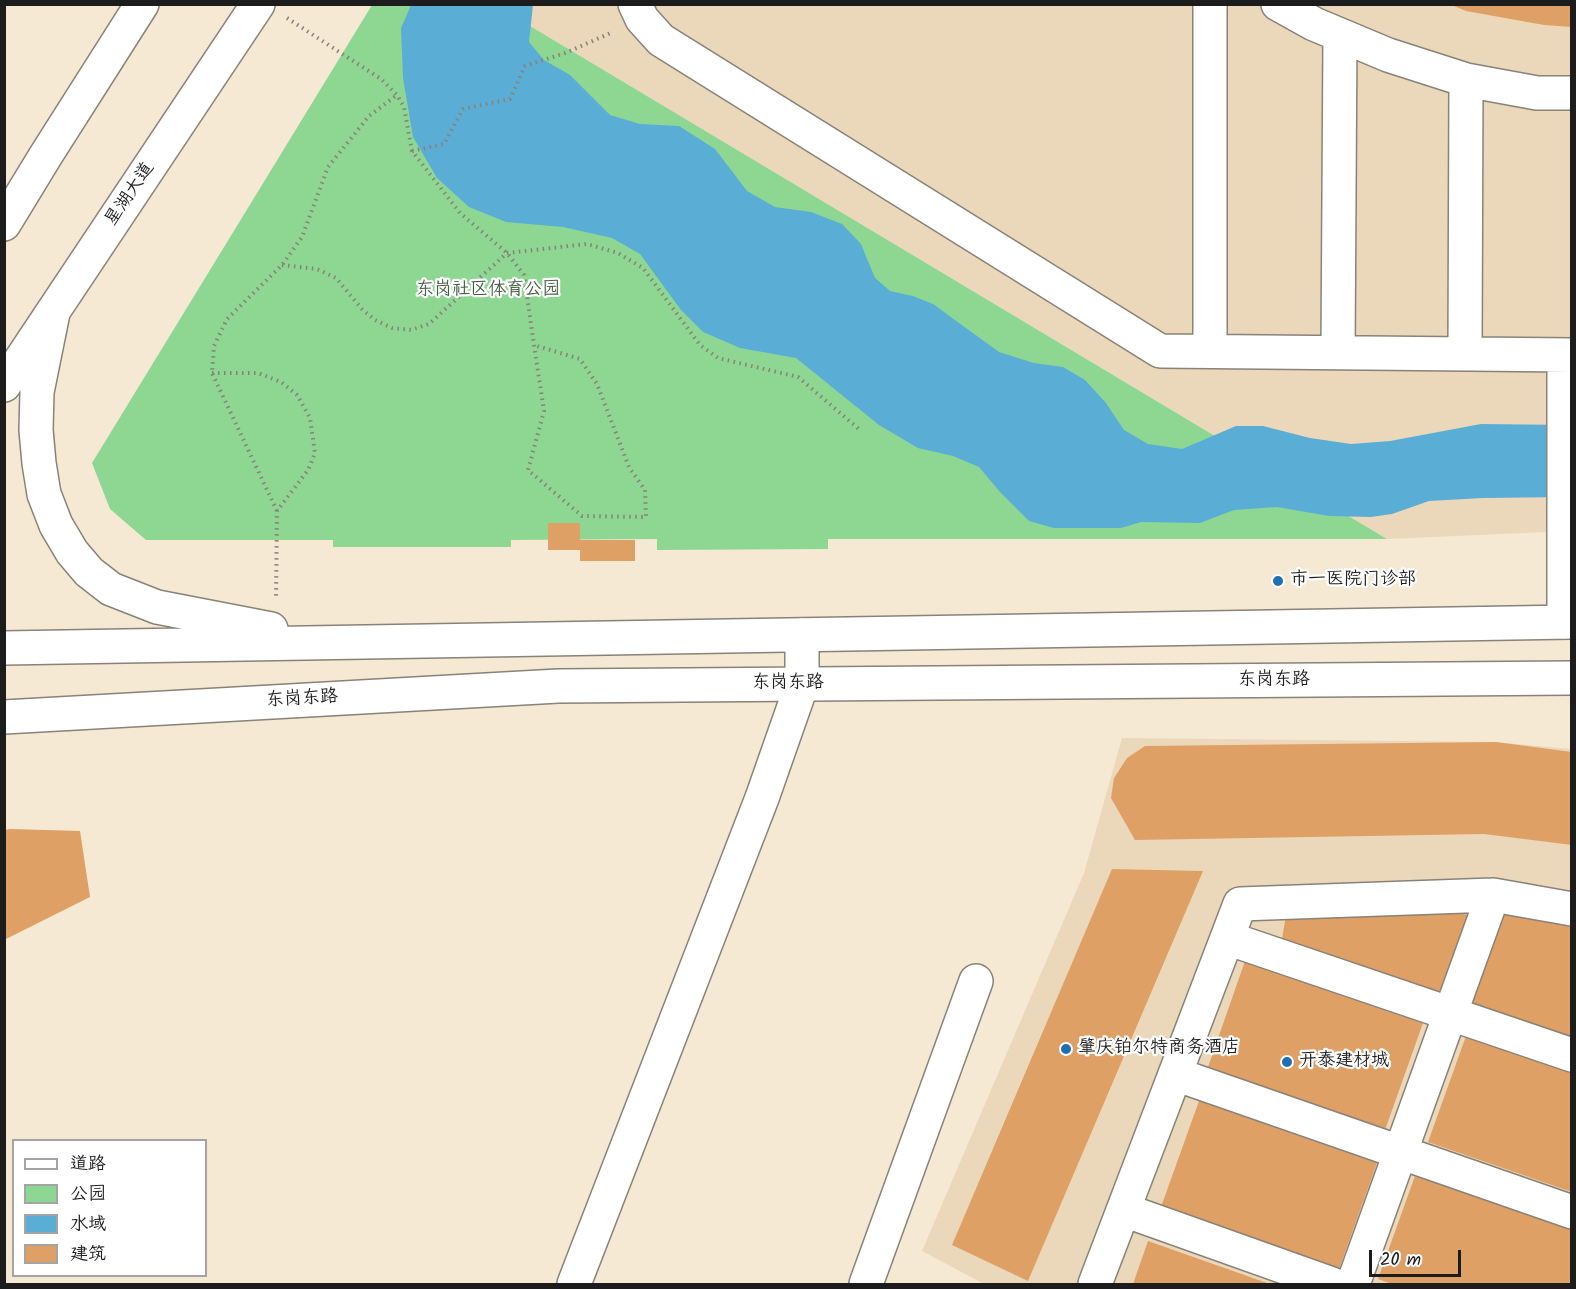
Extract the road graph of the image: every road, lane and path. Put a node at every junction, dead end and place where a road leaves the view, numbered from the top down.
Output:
1 (142, 4) edge
2 (1210, 4) edge
3 (1278, 4) edge
4 (272, 11) edge
5 (639, 12) edge
6 (1340, 35) junction
7 (1466, 80) junction
8 (1572, 93) edge
9 (397, 95) junction
10 (412, 151) junction
11 (4, 224) edge
12 (507, 253) junction
13 (282, 265) junction
14 (53, 313) junction
15 (534, 345) junction
16 (1210, 351) junction
17 (1338, 352) junction
18 (1465, 354) junction
19 (1568, 355) edge
20 (212, 373) junction
21 (4, 385) edge
22 (860, 430) dead end
23 (277, 511) junction
24 (1568, 622) edge
25 (276, 630) junction
26 (802, 635) junction
27 (338, 642) junction
28 (4, 648) edge
29 (1572, 678) edge
30 (802, 684) junction
31 (4, 717) edge
32 (1493, 895) junction
33 (1572, 909) edge
34 (1227, 938) junction
35 (976, 981) dead end
36 (1450, 1014) junction
37 (1572, 1055) edge
38 (1175, 1074) junction
39 (1400, 1152) junction
40 (1124, 1210) junction
41 (1572, 1212) edge
42 (574, 1284) edge
43 (866, 1284) edge
44 (1095, 1284) edge
45 (1332, 1284) edge
46 (1353, 1284) edge

1 - 11 main road
2 - 16 main road
3 - 6 main road
4 - 9 path
4 - 14 main road, 星湖大道
5 - 10 path
5 - 16 main road
6 - 7 main road
6 - 17 main road
7 - 8 main road
7 - 18 main road
9 - 10 path
9 - 13 path
10 - 12 path
12 - 13 path
12 - 15 path
12 - 22 path
13 - 20 path
14 - 21 main road, 星湖大道
14 - 25 main road
15 - 15 path
16 - 17 main road
17 - 18 main road
18 - 19 main road
19 - 24 main road
20 - 23 path
20 - 23 path
23 - 25 path
24 - 26 main road
25 - 27 main road
26 - 27 main road
26 - 30 main road
27 - 28 main road
29 - 30 main road, 东岗东路
30 - 31 main road, 东岗东路
30 - 42 main road
32 - 33 main road
32 - 34 main road
32 - 36 main road
34 - 36 main road
34 - 38 main road
35 - 43 main road
36 - 37 main road
36 - 39 main road
38 - 39 main road
38 - 40 main road
39 - 41 main road
39 - 46 main road
40 - 44 main road
40 - 45 main road

